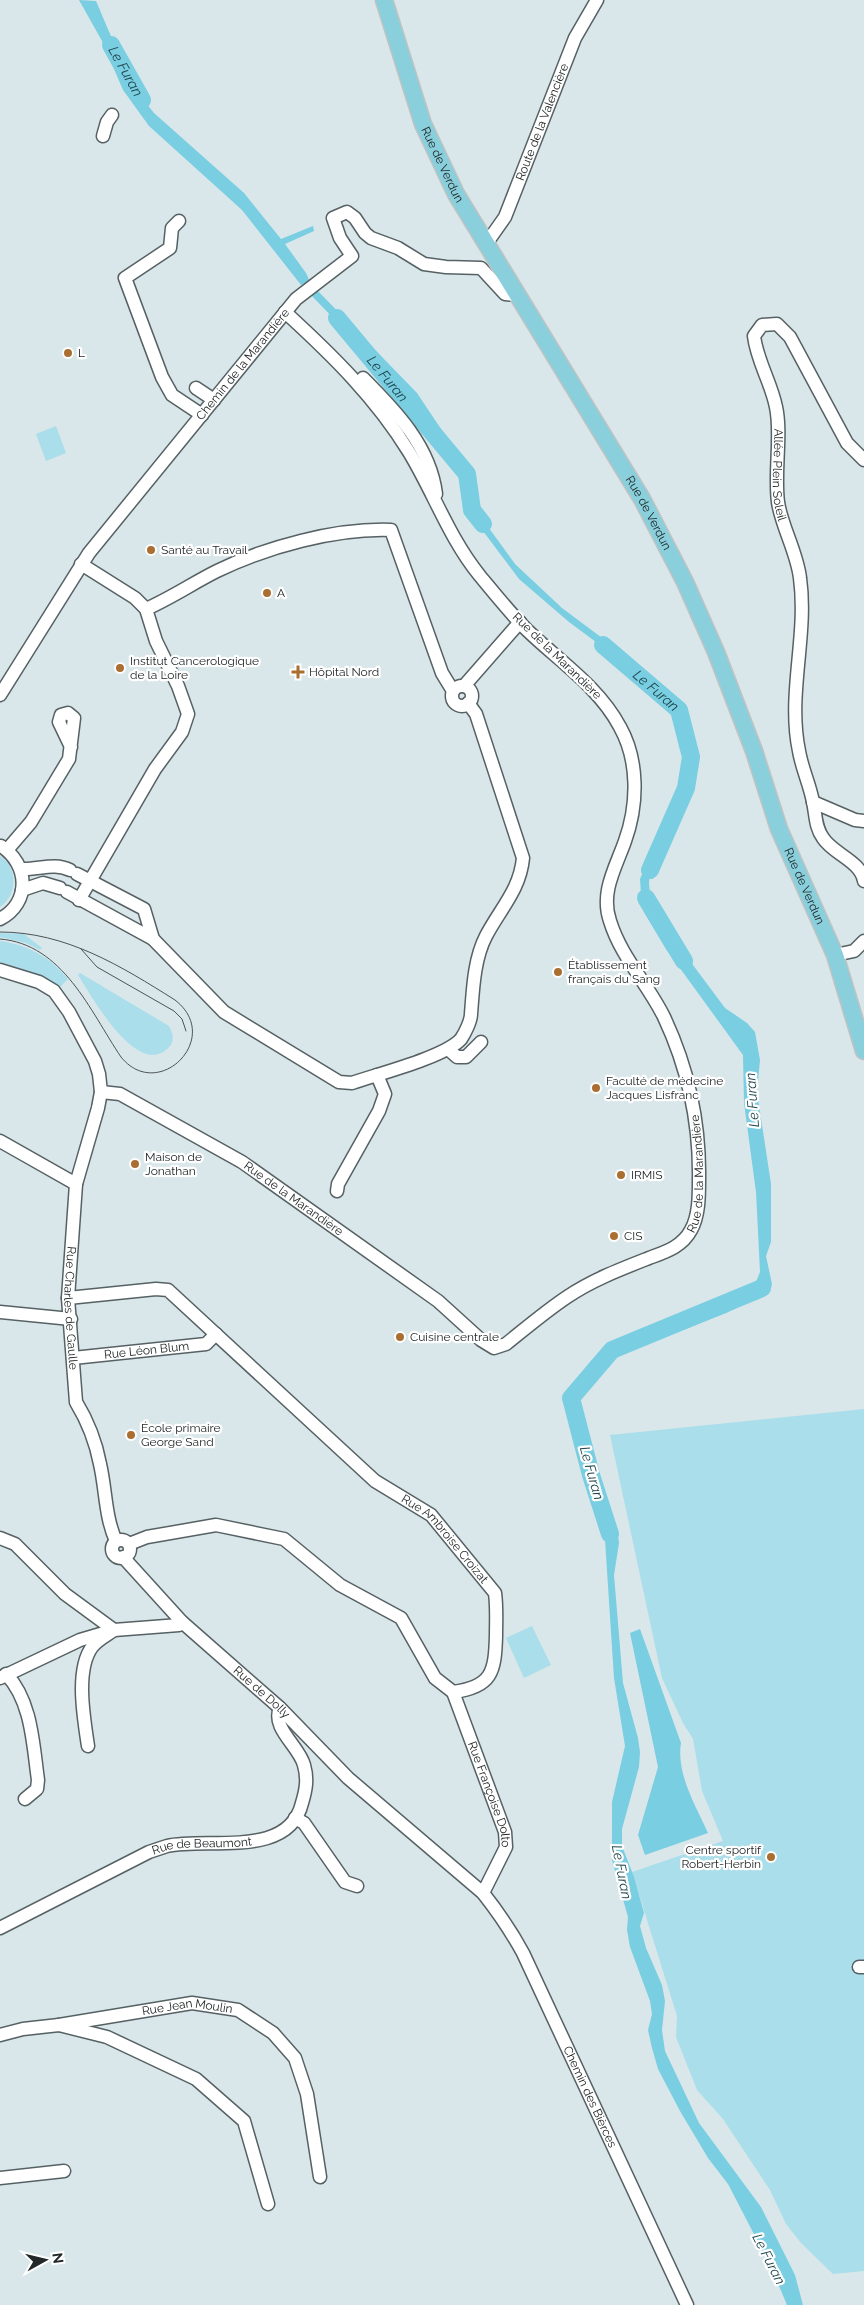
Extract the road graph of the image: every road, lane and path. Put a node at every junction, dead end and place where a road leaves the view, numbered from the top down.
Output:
1 (384, 0) edge
2 (597, 0) edge
3 (112, 115) dead end
4 (103, 136) dead end
5 (179, 221) dead end
6 (486, 244) junction
7 (516, 295) junction
8 (286, 311) junction
9 (196, 388) dead end
10 (214, 400) junction
11 (202, 415) junction
12 (864, 460) edge
13 (81, 564) junction
14 (146, 609) junction
15 (520, 622) junction
16 (459, 689) junction
17 (1, 694) edge
18 (71, 747) dead end
19 (813, 802) junction
20 (864, 821) edge
21 (4, 847) edge
22 (21, 869) junction
23 (91, 881) junction
24 (864, 881) edge
25 (22, 890) junction
26 (80, 900) junction
27 (0, 919) edge
28 (153, 939) junction
29 (864, 941) edge
30 (834, 955) junction
31 (0, 970) edge
32 (482, 1042) dead end
33 (448, 1049) junction
34 (864, 1051) edge
35 (377, 1074) junction
36 (101, 1092) junction
37 (0, 1141) edge
38 (76, 1184) junction
39 (337, 1191) dead end
40 (68, 1298) junction
41 (0, 1312) edge
42 (71, 1319) junction
43 (216, 1334) junction
44 (73, 1358) junction
45 (0, 1538) edge
46 (116, 1541) junction
47 (129, 1544) junction
48 (123, 1557) junction
49 (182, 1622) junction
50 (114, 1630) junction
51 (3, 1676) edge
52 (453, 1692) junction
53 (280, 1708) junction
54 (88, 1746) dead end
55 (25, 1799) dead end
56 (295, 1818) junction
57 (357, 1886) dead end
58 (483, 1893) junction
59 (0, 1928) edge
60 (59, 2026) junction
61 (0, 2035) edge
62 (64, 2171) dead end
63 (0, 2178) edge
64 (320, 2178) dead end
65 (268, 2204) dead end
66 (687, 2305) edge

1 - 6 main road, Rue de Verdun
2 - 6 street, Route de la Valencière
3 - 4 street
5 - 11 street
6 - 7 main road, Rue de Verdun
7 - 8 street, Chemin de la Marandière
7 - 30 main road, Rue de Verdun
8 - 10 street, Chemin de la Marandière
8 - 15 street, Rue de la Marandière
9 - 10 street
10 - 11 street, Chemin de la Marandière
11 - 13 street, Chemin de la Marandière
12 - 19 street, Allée Plein Soleil
13 - 14 street
13 - 17 street, Chemin de la Marandière
14 - 16 street
14 - 23 street
15 - 16 street
15 - 36 street, Rue de la Marandière
16 - 33 street
18 - 21 street
19 - 20 street
19 - 24 street, Allée Plein Soleil
21 - 22 street
22 - 23 street
22 - 25 street
23 - 26 street
23 - 28 street
25 - 26 street
25 - 27 street
26 - 28 street
28 - 35 street
29 - 30 street
30 - 34 main road, Rue de Verdun
31 - 36 street, Rue Charles de Gaulle
32 - 33 street
33 - 35 street
35 - 39 street
36 - 38 street, Rue Charles de Gaulle
37 - 38 street
38 - 40 street, Rue Charles de Gaulle
40 - 42 street, Rue Charles de Gaulle
40 - 43 street, Rue Ambroise Croizat
41 - 42 street
42 - 44 street, Rue Charles de Gaulle
43 - 44 street, Rue Léon Blum
43 - 52 street, Rue Ambroise Croizat
44 - 46 street, Rue Charles de Gaulle
45 - 50 street
46 - 47 street
46 - 48 street
47 - 48 street
47 - 52 street
48 - 49 street, Rue de Dolly
49 - 50 street
49 - 53 street, Rue de Dolly
50 - 51 street
50 - 54 street
51 - 55 street
52 - 58 street, Rue Françoise Dolto
53 - 56 street, Rue de Beaumont
53 - 58 street, Rue de Dolly
56 - 57 street
56 - 59 street, Rue de Beaumont
58 - 66 street, Chemin des Bièrces
60 - 61 street, Rue Jean Moulin
60 - 64 street, Rue Jean Moulin
60 - 65 street, Rue Jean Moulin
62 - 63 street

